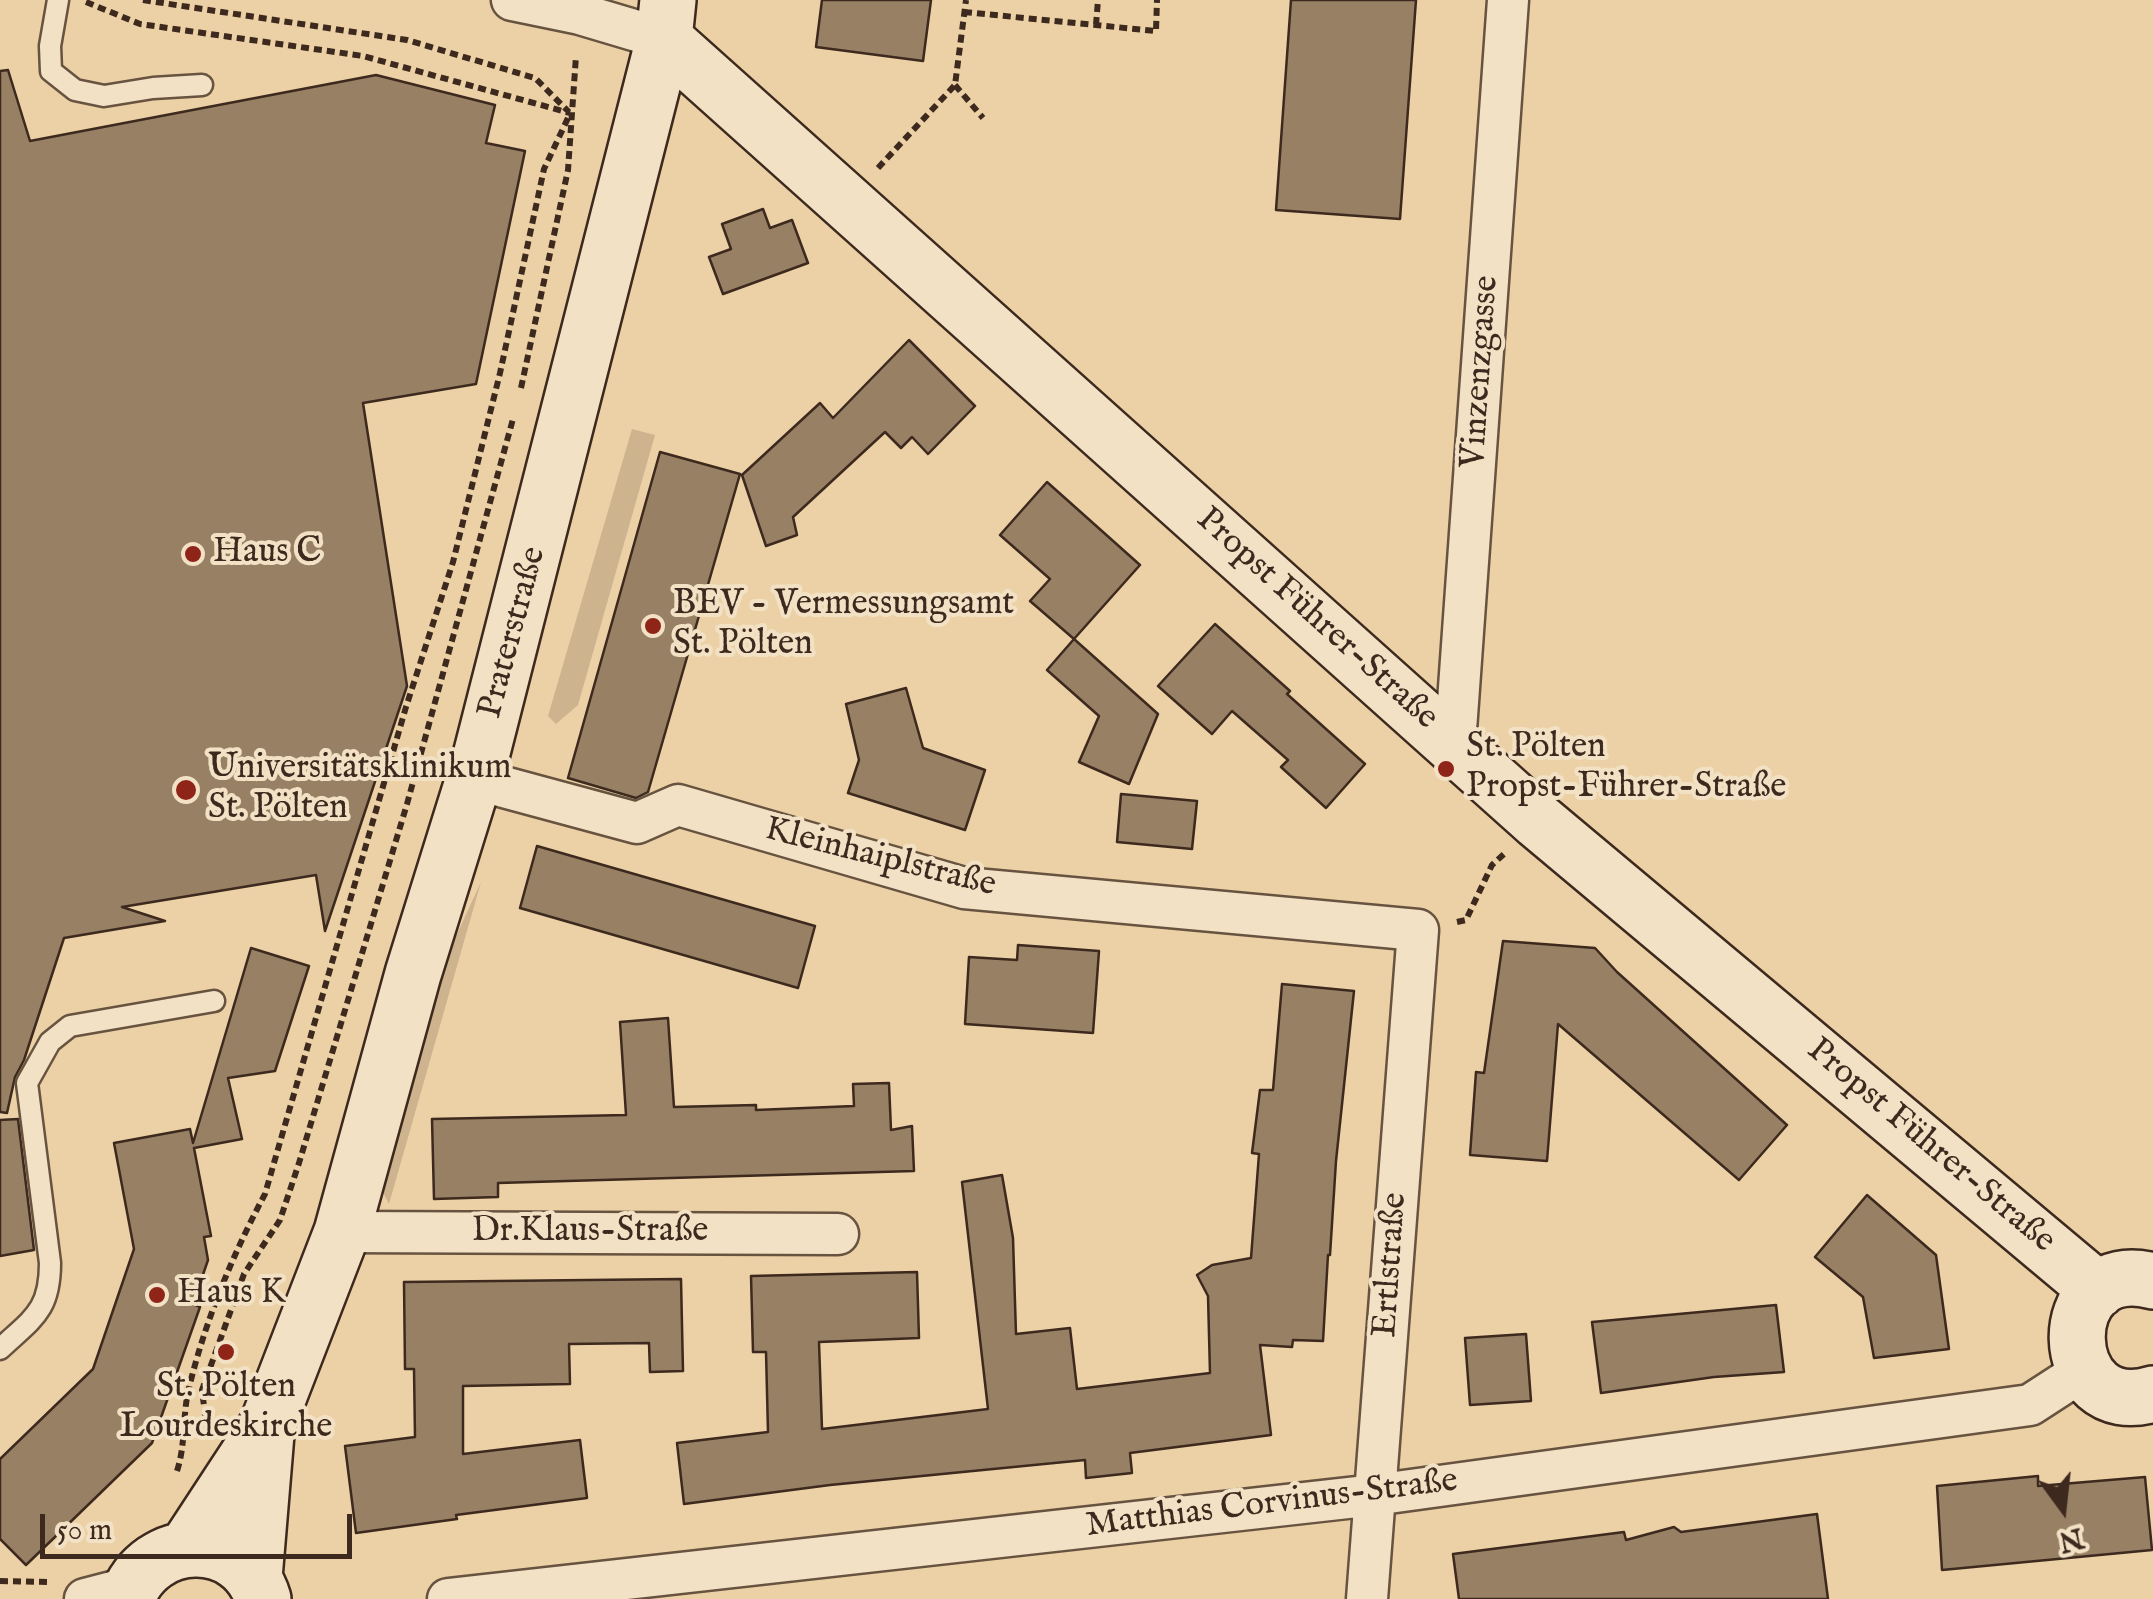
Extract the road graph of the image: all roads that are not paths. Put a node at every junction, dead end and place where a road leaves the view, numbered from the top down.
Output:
1 (58, 0) edge
2 (512, 0) edge
3 (1508, 0) edge
4 (666, 19) edge
5 (202, 85) dead end
6 (1455, 744) junction
7 (474, 779) junction
8 (1418, 930) joint
9 (214, 1001) dead end
10 (342, 1232) junction
11 (838, 1234) dead end
12 (2153, 1281) edge
13 (2098, 1290) junction
14 (0, 1349) edge
15 (2084, 1370) junction
16 (2153, 1394) edge
17 (267, 1426) junction
18 (1374, 1495) junction
19 (200, 1527) junction
20 (269, 1592) edge
21 (114, 1595) edge
22 (448, 1599) edge
23 (1367, 1599) edge

1 - 5 lane
2 - 4 street, Propst Führer-Straße
3 - 6 street, Vinzenzgasse
4 - 6 street, Propst Führer-Straße
4 - 7 street, Praterstraße
6 - 13 street, Propst Führer-Straße
7 - 8 street, Kleinhaiplstraße
7 - 10 street, Praterstraße
8 - 18 street, Ertlstraße
9 - 14 lane
10 - 11 street, Dr.Klaus-Straße
10 - 17 street, Praterstraße
12 - 13 street
13 - 15 street
15 - 16 street
15 - 18 street, Matthias Corvinus-Straße
17 - 19 street, Praterstraße
17 - 20 street, Praterstraße
18 - 22 street, Matthias Corvinus-Straße
18 - 23 street, Ertlstraße
19 - 20 street
19 - 21 street

